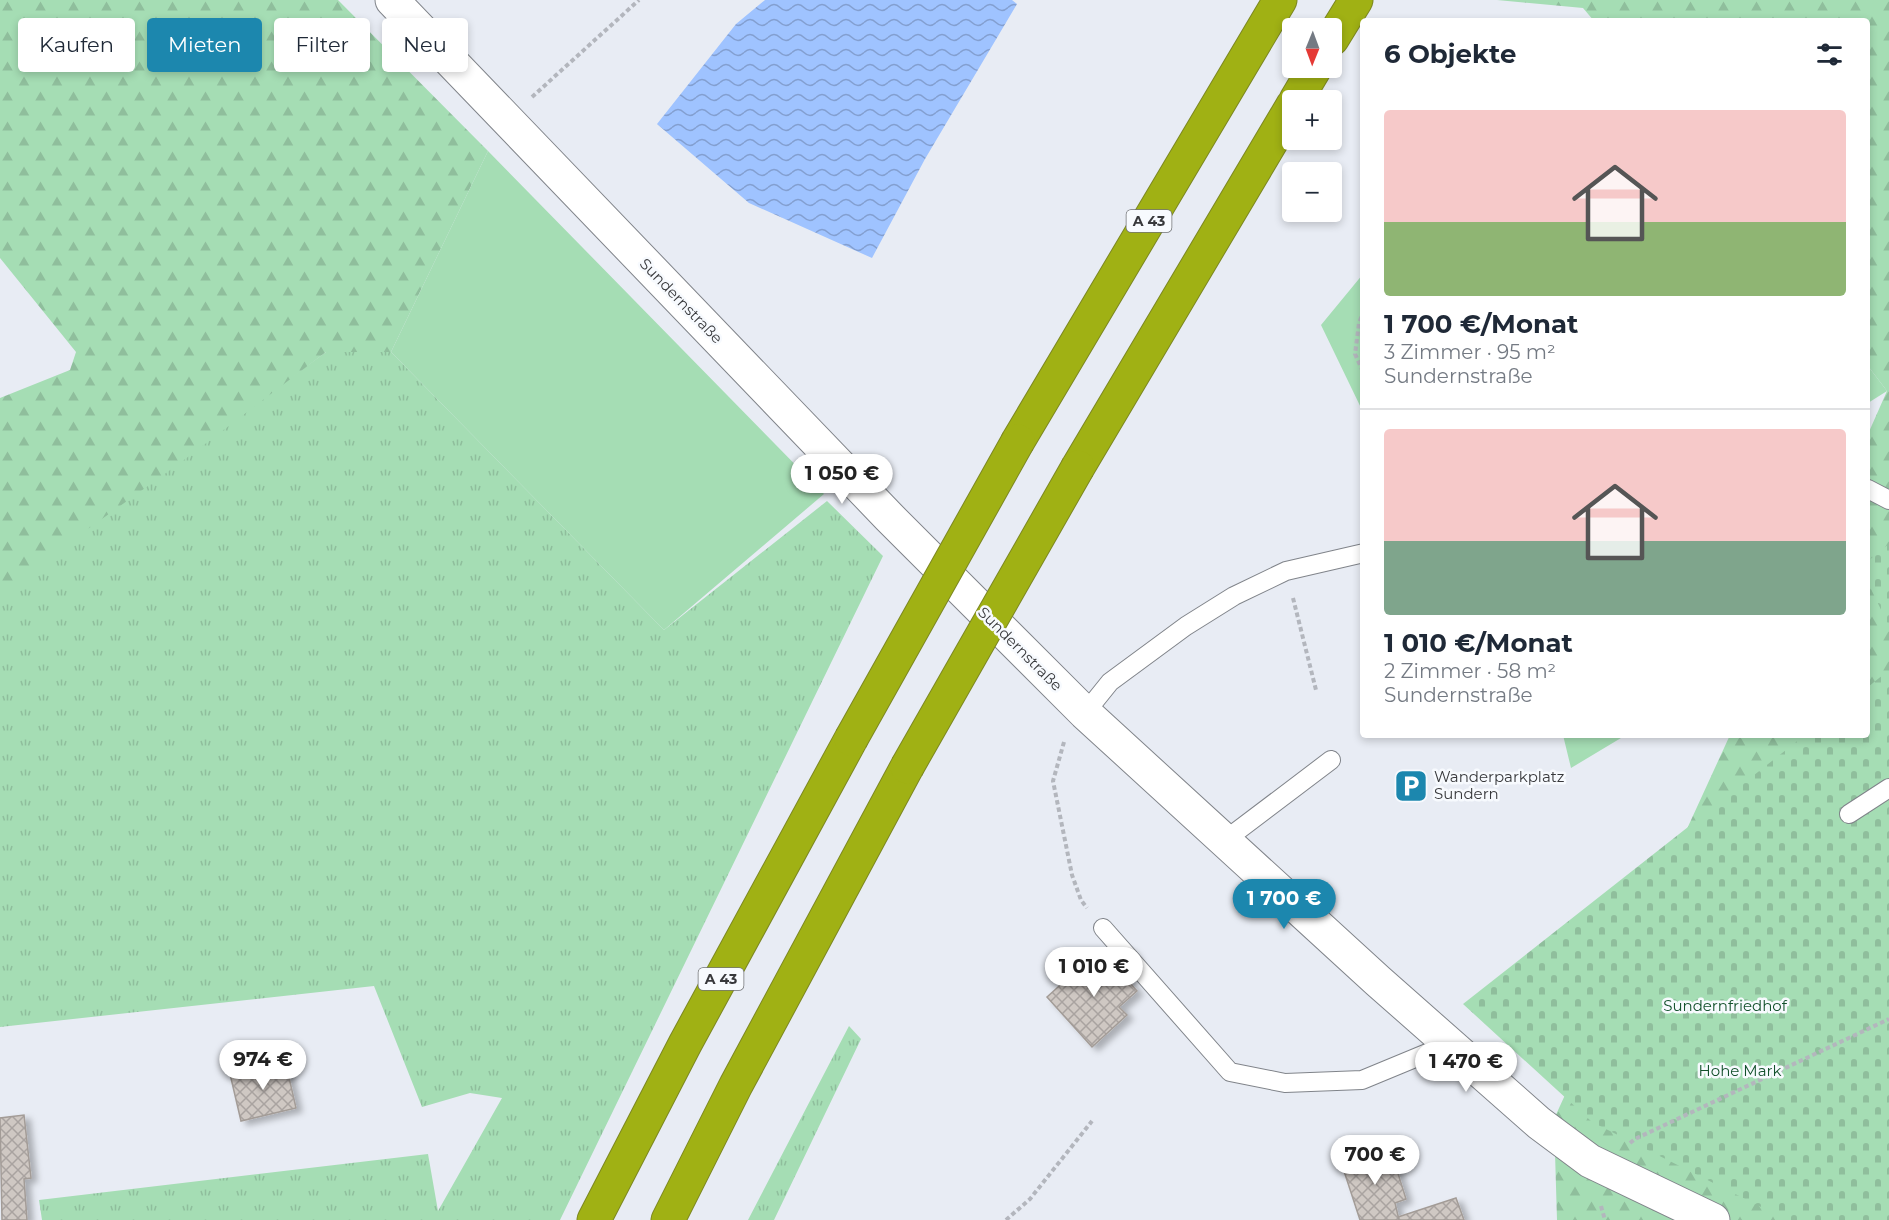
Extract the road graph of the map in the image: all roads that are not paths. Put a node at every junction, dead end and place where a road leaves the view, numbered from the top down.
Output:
1 (392, 0) edge
2 (1280, 0) edge
3 (1356, 0) edge
4 (1342, 23) edge
5 (1282, 123) edge
6 (1870, 490) edge
7 (1889, 500) edge
8 (1360, 554) edge
9 (1080, 708) junction
10 (1331, 760) dead end
11 (1889, 788) edge
12 (1849, 814) dead end
13 (1224, 841) junction
14 (1103, 928) road end
15 (1449, 1044) junction
16 (594, 1220) edge
17 (668, 1220) edge
18 (1713, 1220) edge

1 - 9 street, Sundernstraße
2 - 16 highway, A 43, bridge
3 - 4 highway
5 - 17 highway, bridge
6 - 7 lane
8 - 9 lane
9 - 13 street, Sundernstraße
10 - 13 lane
11 - 12 lane
13 - 15 street, Sundernstraße
14 - 15 lane
15 - 18 street, Sundernstraße

